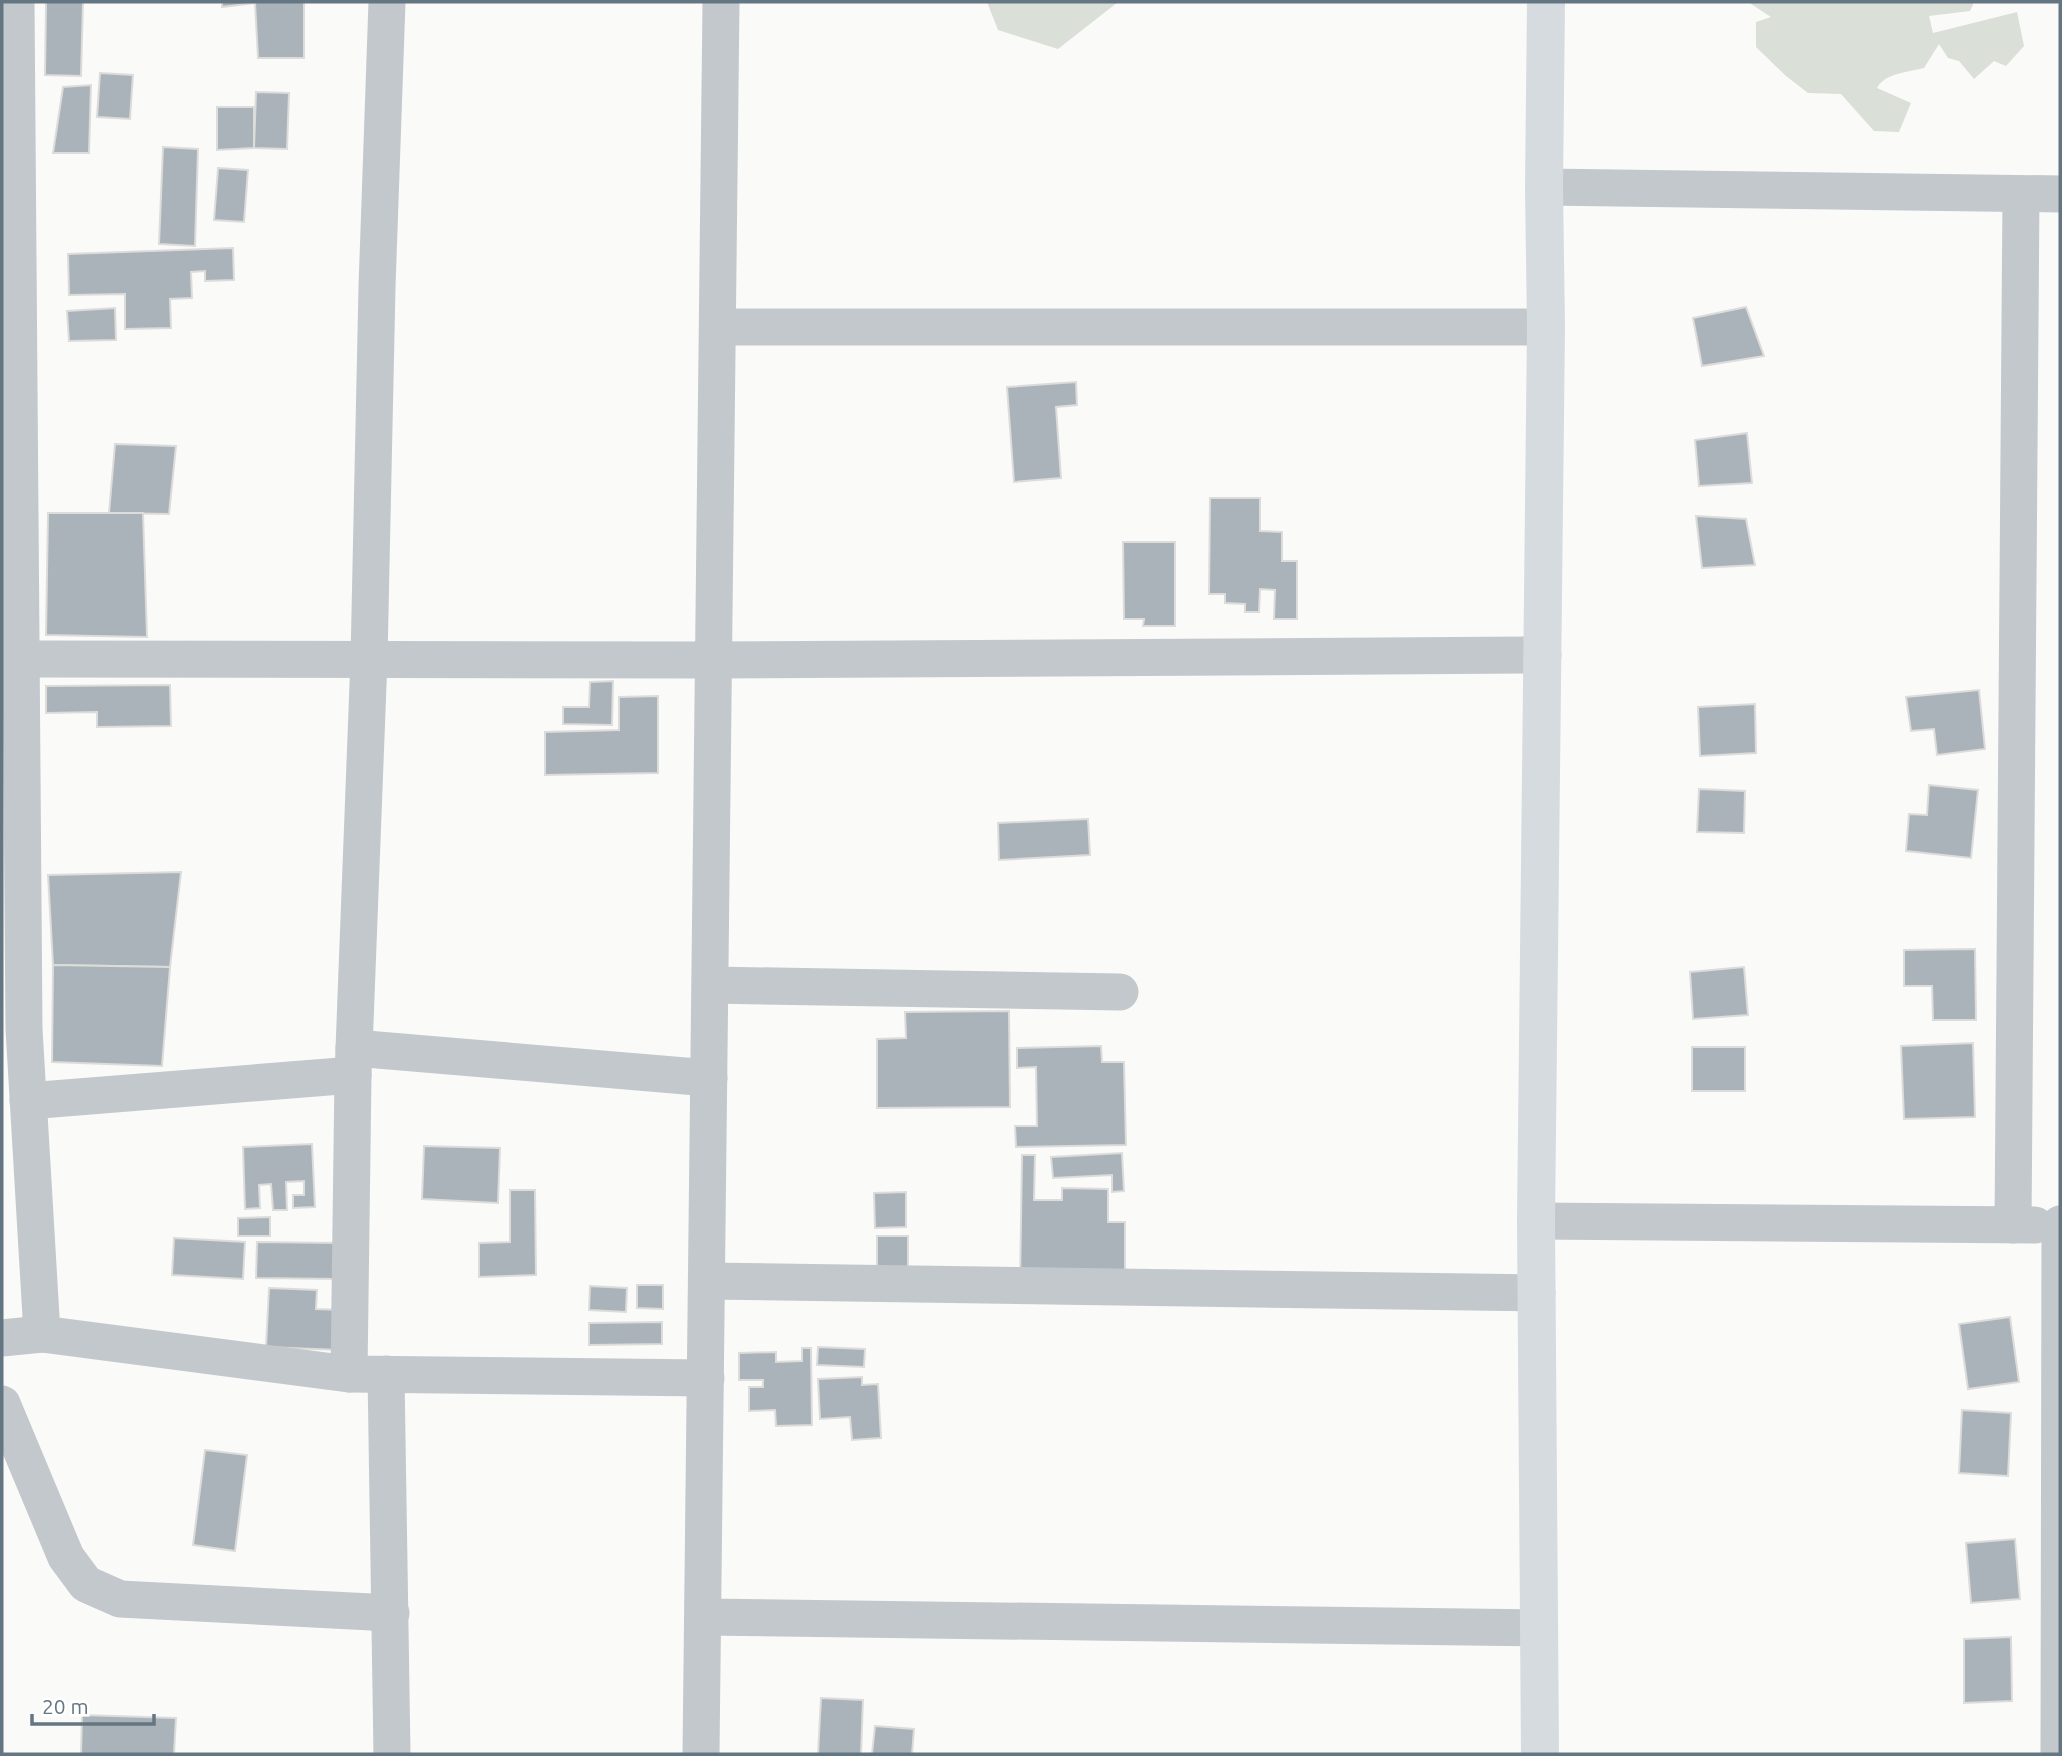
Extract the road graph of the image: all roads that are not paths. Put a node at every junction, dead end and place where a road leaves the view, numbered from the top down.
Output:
1 (16, 2) edge
2 (387, 2) edge
3 (721, 2) edge
4 (1546, 2) edge
5 (1544, 187) junction
6 (2021, 194) junction
7 (2060, 194) edge
8 (718, 327) junction
9 (1546, 327) junction
10 (11, 404) edge
11 (1543, 655) junction
12 (21, 659) junction
13 (369, 659) junction
14 (714, 660) junction
15 (710, 985) junction
16 (1120, 992) dead end
17 (13, 1034) edge
18 (354, 1061) junction
19 (709, 1078) junction
20 (28, 1101) junction
21 (1536, 1221) junction
22 (2060, 1224) edge
23 (2012, 1225) junction
24 (708, 1281) junction
25 (1537, 1293) junction
26 (43, 1334) junction
27 (2, 1338) edge
28 (349, 1374) junction
29 (386, 1374) junction
30 (706, 1378) junction
31 (2, 1405) edge
32 (391, 1613) junction
33 (704, 1617) junction
34 (1539, 1628) junction
35 (2060, 1672) edge
36 (392, 1754) edge
37 (701, 1754) edge
38 (1540, 1754) edge
39 (2059, 1754) edge

1 - 10 street
2 - 13 street
3 - 8 street
4 - 5 main road
5 - 6 street
5 - 9 main road
6 - 7 street
6 - 23 street
8 - 9 street
8 - 14 street
9 - 11 main road
10 - 12 street
11 - 14 street
11 - 21 main road
12 - 13 street
12 - 17 street
13 - 14 street
13 - 18 street
14 - 15 street
15 - 16 street
15 - 19 street
17 - 20 street
18 - 19 street
18 - 20 street
18 - 28 street
19 - 24 street
20 - 26 street
21 - 23 street
21 - 25 main road
22 - 23 street
22 - 35 street
24 - 25 street
24 - 30 street
25 - 34 main road
26 - 27 street
26 - 28 street
28 - 29 street
29 - 30 street
29 - 32 street
30 - 33 street
31 - 32 street
32 - 36 street
33 - 34 street
33 - 37 street
34 - 38 main road
35 - 39 street

